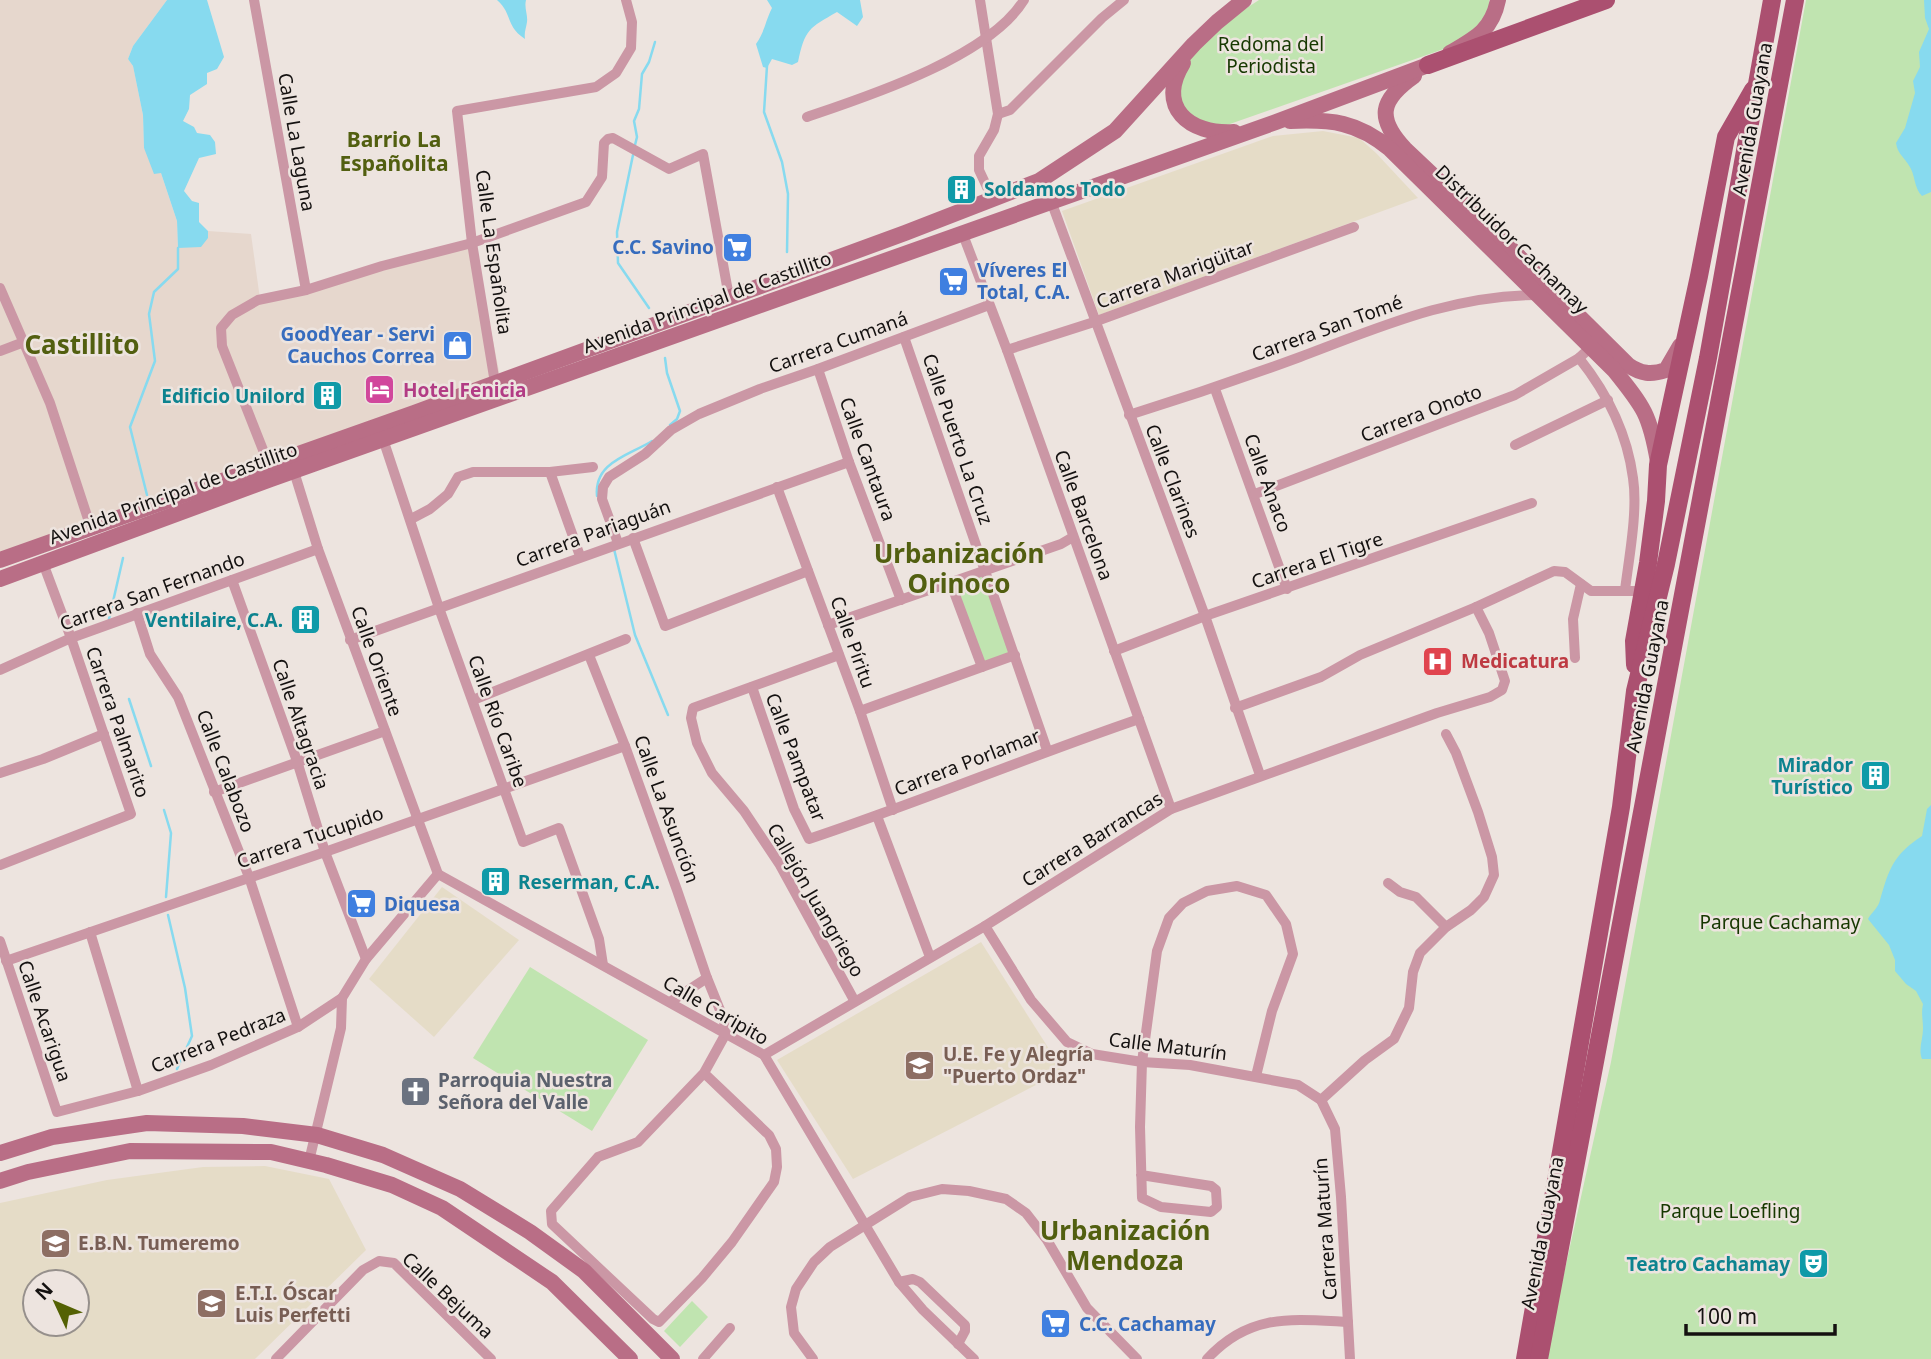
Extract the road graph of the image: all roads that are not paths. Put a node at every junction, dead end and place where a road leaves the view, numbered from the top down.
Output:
1 (254, 0) edge
2 (626, 0) edge
3 (979, 0) edge
4 (1024, 0) edge
5 (1124, 0) edge
6 (1244, 0) edge
7 (1499, 0) edge
8 (1606, 0) edge
9 (1772, 0) edge
10 (1795, 0) edge
11 (985, 39) junction
12 (1194, 44) junction
13 (1428, 65) junction
14 (1757, 84) junction
15 (998, 114) junction
16 (807, 117) dead end
17 (1276, 122) junction
18 (993, 200) junction
19 (1051, 201) junction
20 (1353, 228) dead end
21 (962, 232) junction
22 (472, 243) junction
23 (0, 288) edge
24 (306, 290) junction
25 (1541, 295) junction
26 (729, 297) junction
27 (989, 305) junction
28 (1094, 322) junction
29 (1685, 334) junction
30 (904, 337) junction
31 (24, 342) junction
32 (1007, 350) junction
33 (0, 351) edge
34 (1585, 352) junction
35 (818, 369) junction
36 (1215, 389) junction
37 (497, 390) junction
38 (1608, 400) junction
39 (1129, 415) junction
40 (383, 439) junction
41 (1515, 445) dead end
42 (849, 462) junction
43 (292, 464) junction
44 (269, 465) junction
45 (1658, 465) junction
46 (593, 467) dead end
47 (550, 472) junction
48 (777, 487) junction
49 (1255, 495) junction
50 (1532, 503) dead end
51 (411, 519) junction
52 (91, 528) junction
53 (1073, 537) junction
54 (633, 538) junction
55 (614, 544) junction
56 (318, 549) junction
57 (580, 556) junction
58 (0, 560) edge
59 (43, 563) junction
60 (808, 571) junction
61 (986, 571) junction
62 (0, 579) edge
63 (232, 580) junction
64 (951, 584) junction
65 (1581, 584) junction
66 (1287, 589) junction
67 (1633, 591) junction
68 (901, 600) junction
69 (1476, 607) junction
70 (439, 608) junction
71 (136, 613) junction
72 (1205, 616) junction
73 (828, 625) junction
74 (71, 638) junction
75 (626, 639) dead end
76 (350, 640) junction
77 (1114, 651) junction
78 (589, 655) junction
79 (839, 655) junction
80 (1015, 655) junction
81 (1575, 658) dead end
82 (982, 667) junction
83 (0, 670) edge
84 (752, 687) junction
85 (1635, 691) junction
86 (473, 700) junction
87 (1236, 708) junction
88 (860, 711) junction
89 (1139, 719) junction
90 (385, 730) junction
91 (104, 734) junction
92 (1446, 734) dead end
93 (625, 746) junction
94 (1047, 750) junction
95 (297, 761) junction
96 (0, 773) edge
97 (1260, 775) junction
98 (503, 788) junction
99 (214, 792) junction
100 (893, 810) junction
101 (1171, 810) junction
102 (877, 816) junction
103 (417, 818) junction
104 (809, 839) joint
105 (325, 852) junction
106 (0, 865) edge
107 (438, 874) junction
108 (249, 877) junction
109 (1388, 883) dead end
110 (985, 926) junction
111 (1446, 927) junction
112 (90, 932) junction
113 (0, 942) edge
114 (930, 957) junction
115 (366, 959) junction
116 (6, 961) junction
117 (603, 965) junction
118 (707, 978) junction
119 (342, 998) junction
120 (854, 1000) junction
121 (670, 1002) junction
122 (298, 1027) junction
123 (725, 1035) junction
124 (764, 1055) junction
125 (1142, 1062) junction
126 (704, 1073) junction
127 (1256, 1076) junction
128 (138, 1091) junction
129 (1321, 1100) junction
130 (57, 1112) joint
131 (317, 1135) junction
132 (0, 1153) edge
133 (309, 1161) junction
134 (1141, 1175) junction
135 (0, 1181) edge
136 (866, 1224) junction
137 (899, 1282) junction
138 (1348, 1322) junction
139 (730, 1328) dead end
140 (958, 1344) junction
141 (276, 1359) edge
142 (491, 1359) edge
143 (630, 1359) edge
144 (672, 1359) edge
145 (703, 1359) edge
146 (813, 1359) edge
147 (974, 1359) edge
148 (1137, 1359) edge
149 (1207, 1359) edge
150 (1350, 1359) edge
151 (1525, 1359) edge
152 (1539, 1359) edge

1 - 24 street, Calle La Laguna
2 - 22 street, Calle La Españolita
3 - 11 street
4 - 11 street
5 - 15 street
6 - 12 main road, Avenida Principal de Castillito
7 - 13 main road
8 - 13 main road
9 - 14 main road, Avenida Guayana
10 - 152 main road, Avenida Guayana
11 - 15 street
11 - 16 street
12 - 17 main road
12 - 18 main road, Avenida Principal de Castillito
13 - 17 main road, Avenida Principal de Castillito
13 - 29 main road, Distribuidor Cachamay
14 - 29 main road, Distribuidor Cachamay
14 - 85 main road, Avenida Guayana
15 - 18 street
17 - 19 main road, Avenida Principal de Castillito
17 - 25 main road, Distribuidor Cachamay
18 - 26 main road, Avenida Principal de Castillito
19 - 21 main road, Avenida Principal de Castillito
19 - 28 street, Calle Clarines
20 - 28 street, Carrera Marigüitar
21 - 27 street, Calle Barcelona
21 - 37 main road, Avenida Principal de Castillito
22 - 24 street
22 - 26 street
22 - 37 street, Calle La Españolita
23 - 31 street
24 - 44 street
25 - 34 main road, Distribuidor Cachamay
25 - 36 street, Carrera San Tomé
26 - 37 main road, Avenida Principal de Castillito
27 - 30 street, Carrera Cumaná
27 - 32 street, Calle Barcelona
28 - 32 street, Carrera Marigüitar
28 - 39 street, Calle Clarines
29 - 45 main road, Distribuidor Cachamay
30 - 35 street, Carrera Cumaná
30 - 61 street, Calle Puerto La Cruz
31 - 33 street
31 - 52 street
32 - 53 street, Calle Barcelona
34 - 38 street
34 - 45 main road, Distribuidor Cachamay
34 - 49 street, Carrera Onoto
35 - 42 street, Calle Cantaura
35 - 55 street, Carrera Cumaná
36 - 39 street, Carrera San Tomé
36 - 49 street, Calle Anaco
37 - 40 main road, Avenida Principal de Castillito
37 - 43 main road, Avenida Principal de Castillito
38 - 41 street
38 - 67 street
39 - 72 street, Calle Clarines
40 - 43 main road, Avenida Principal de Castillito
40 - 51 street, Calle Río Caribe
42 - 48 street, Carrera Pariaguán
42 - 68 street, Calle Cantaura
43 - 44 main road, Avenida Principal de Castillito
43 - 56 street, Calle Oriente
43 - 59 main road, Avenida Principal de Castillito
44 - 52 main road, Avenida Principal de Castillito
45 - 67 main road, Distribuidor Cachamay
46 - 47 street
47 - 51 street
47 - 57 street
48 - 54 street, Carrera Pariaguán
48 - 60 street, Calle Píritu
49 - 66 street, Calle Anaco
50 - 66 street, Carrera El Tigre
51 - 70 street, Calle Río Caribe
52 - 58 main road, Avenida Principal de Castillito
53 - 61 street
53 - 77 street, Calle Barcelona
54 - 55 street, Carrera Pariaguán
54 - 60 street
55 - 57 street, Carrera Pariaguán
56 - 63 street, Carrera San Fernando
56 - 76 street, Calle Oriente
57 - 70 street, Carrera Pariaguán
59 - 62 main road, Avenida Principal de Castillito
59 - 74 street, Carrera Palmarito
60 - 73 street, Calle Píritu
61 - 64 street
61 - 80 street, Calle Puerto La Cruz
63 - 71 street, Carrera San Fernando
63 - 95 street, Calle Altagracia
64 - 68 street
64 - 82 street
65 - 67 street
65 - 69 street
65 - 81 street
66 - 72 street, Carrera El Tigre
67 - 85 main road, Distribuidor Cachamay
68 - 73 street
69 - 87 street
69 - 97 street, Carrera Barrancas
70 - 76 street, Carrera Pariaguán
70 - 86 street, Calle Río Caribe
71 - 74 street, Carrera San Fernando
71 - 99 street, Calle Calabozo
72 - 77 street, Carrera El Tigre
72 - 87 street, Calle Clarines
73 - 79 street, Calle Píritu
74 - 83 street, Carrera San Fernando
74 - 91 street, Carrera Palmarito
75 - 78 street
76 - 90 street, Calle Oriente
77 - 89 street, Calle Barcelona
78 - 86 street
78 - 93 street, Calle La Asunción
79 - 84 street
79 - 88 street, Calle Píritu
80 - 82 street
80 - 94 street, Calle Puerto La Cruz
82 - 88 street
84 - 104 street, Calle Pampatar
84 - 120 street, Callejón Juangriego
85 - 151 main road, Avenida Guayana
86 - 98 street, Calle Río Caribe
87 - 97 street, Calle Clarines
88 - 100 street, Calle Píritu
89 - 94 street, Carrera Porlamar
89 - 101 street, Calle Barcelona
90 - 95 street
90 - 103 street, Calle Oriente
91 - 96 street
91 - 106 street, Carrera Palmarito
92 - 111 street
93 - 98 street, Carrera Tucupido
93 - 118 street, Calle La Asunción
94 - 100 street, Carrera Porlamar
95 - 99 street
95 - 105 street, Calle Altagracia
97 - 101 street, Carrera Barrancas
98 - 103 street, Carrera Tucupido
98 - 117 street, Calle Río Caribe
99 - 108 street, Calle Calabozo
100 - 102 street, Carrera Porlamar
101 - 110 street, Carrera Barrancas
102 - 104 street, Carrera Porlamar
102 - 114 street
103 - 105 street, Carrera Tucupido
103 - 107 street, Calle Oriente
105 - 108 street, Carrera Tucupido
105 - 115 street, Calle Altagracia
107 - 115 street, Carrera Pedraza
107 - 117 street, Calle Caripito
108 - 112 street, Carrera Tucupido
108 - 122 street, Calle Calabozo
109 - 111 street
110 - 114 street, Carrera Barrancas
110 - 125 street, Calle Maturín
111 - 129 street
112 - 116 street, Carrera Tucupido
112 - 128 street
113 - 116 street, Calle Acarigua
114 - 120 street, Carrera Barrancas
115 - 119 street, Carrera Pedraza
116 - 130 street, Calle Acarigua
117 - 121 street, Calle Caripito
118 - 121 street
118 - 123 street, Calle La Asunción
119 - 122 street, Carrera Pedraza
119 - 131 street
120 - 124 street, Carrera Barrancas
121 - 123 street, Calle Caripito
122 - 128 street, Carrera Pedraza
123 - 124 street, Calle Caripito
123 - 126 street
124 - 136 street, Calle Caripito
125 - 127 street, Calle Maturín
125 - 127 street
125 - 134 street
126 - 126 street
127 - 129 street, Calle Maturín
128 - 130 street, Carrera Pedraza
129 - 138 street, Carrera Maturín
131 - 132 main road
131 - 133 street
131 - 144 main road
133 - 135 main road
133 - 143 main road
134 - 134 street
136 - 137 street, Calle Caripito
136 - 146 street
136 - 148 street
137 - 140 street, Calle Caripito
137 - 140 street
138 - 149 street
138 - 150 street, Carrera Maturín
139 - 145 street
140 - 147 street, Calle Caripito
141 - 142 street, Calle Bejuma

